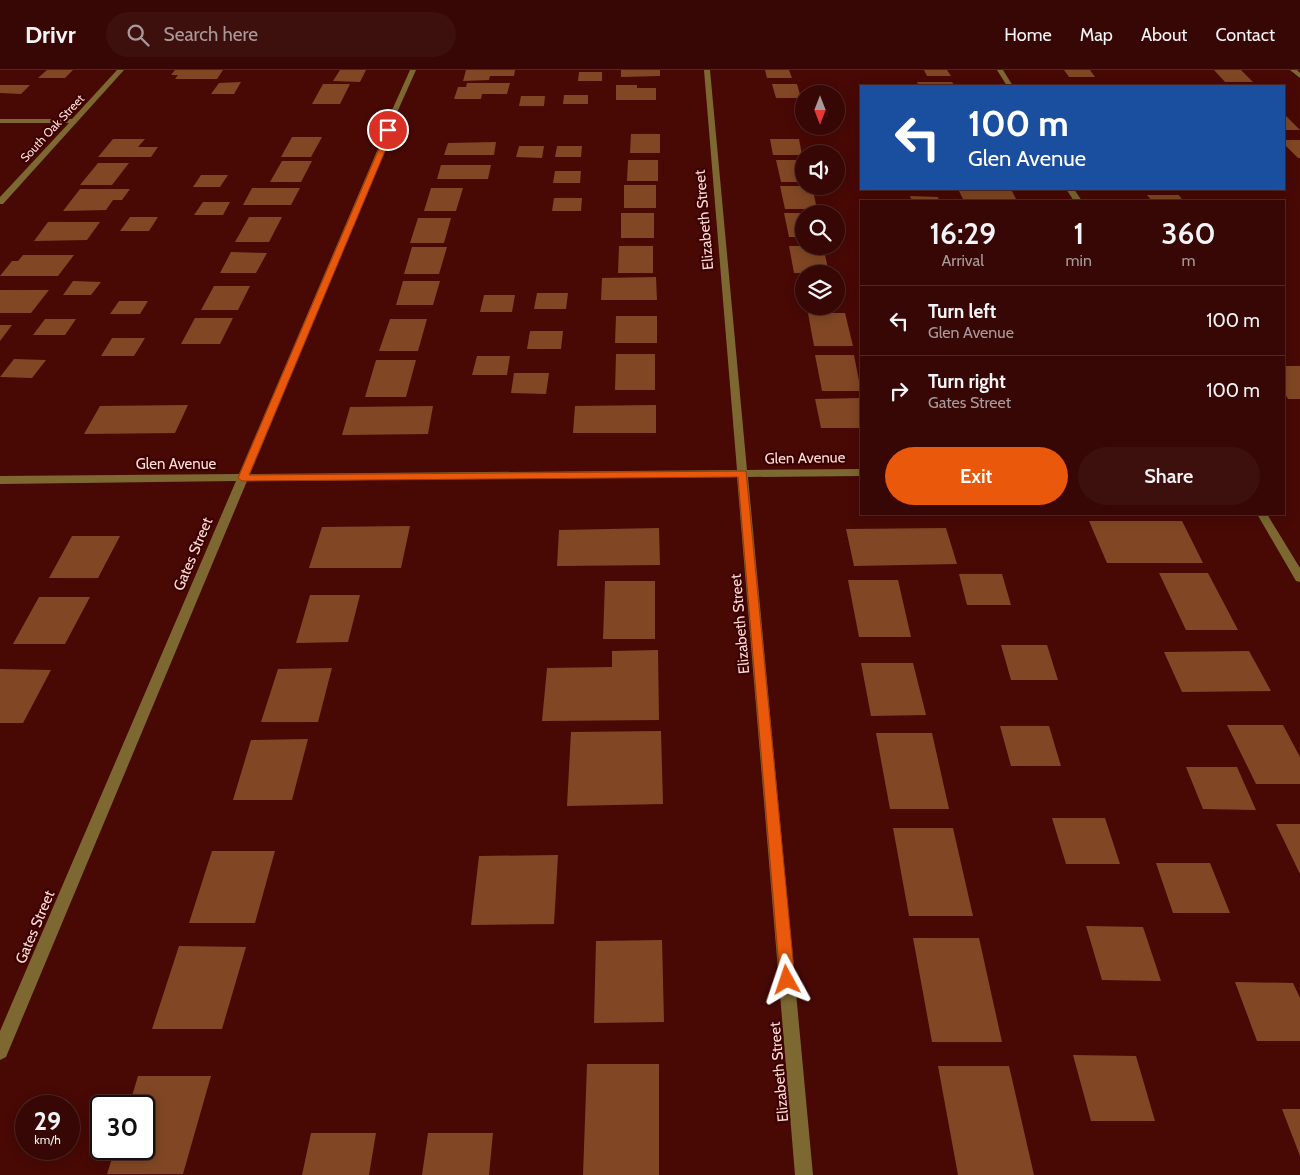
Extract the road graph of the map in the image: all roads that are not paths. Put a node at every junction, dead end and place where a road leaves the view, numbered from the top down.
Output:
1 (121, 70) edge
2 (413, 70) edge
3 (707, 70) edge
4 (1000, 70) edge
5 (1293, 70) edge
6 (1300, 76) edge
7 (1009, 85) edge
8 (0, 121) edge
9 (74, 121) junction
10 (0, 202) edge
11 (860, 472) edge
12 (743, 473) junction
13 (242, 478) junction
14 (0, 480) edge
15 (1263, 515) edge
16 (1300, 578) edge
17 (0, 1051) edge
18 (804, 1175) edge

1 - 9 street, South Oak Street
2 - 13 street, Gates Street
3 - 12 street, Elizabeth Street
4 - 7 street
5 - 6 street
8 - 9 street
9 - 10 street, South Oak Street
11 - 12 street, Glen Avenue
12 - 13 street, Glen Avenue
12 - 18 street, Elizabeth Street
13 - 14 street, Glen Avenue
13 - 17 street, Gates Street
15 - 16 street

